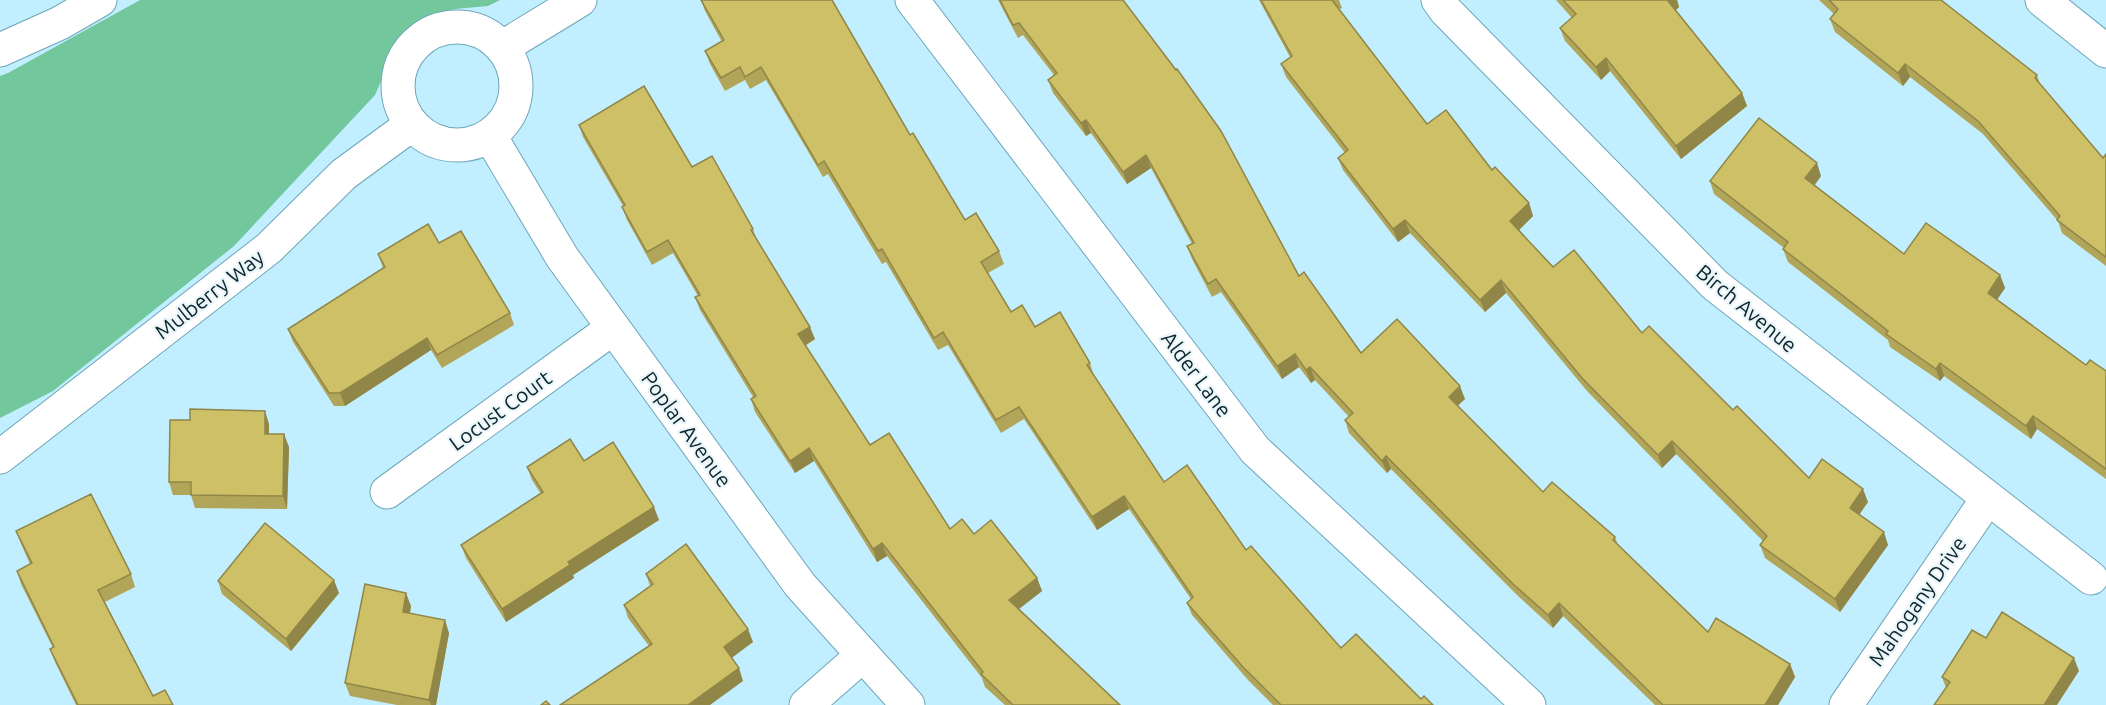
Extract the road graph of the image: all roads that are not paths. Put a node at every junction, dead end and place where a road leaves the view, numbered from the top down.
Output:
1 (100, 0) edge
2 (580, 0) edge
3 (912, 0) edge
4 (2042, 0) edge
5 (1447, 4) edge
6 (503, 47) junction
7 (0, 50) edge
8 (2106, 51) edge
9 (411, 124) junction
10 (490, 136) junction
11 (613, 327) junction
12 (0, 457) edge
13 (387, 492) dead end
14 (1988, 498) junction
15 (2091, 578) dead end
16 (863, 655) junction
17 (806, 705) edge
18 (908, 705) edge
19 (1529, 705) edge
20 (1846, 705) edge

1 - 7 street
2 - 6 street
3 - 19 street, Alder Lane
4 - 8 street
5 - 14 street, Birch Avenue
6 - 9 street
6 - 10 street
9 - 10 street
9 - 12 street, Mulberry Way
10 - 11 street, Poplar Avenue
11 - 13 street, Locust Court
11 - 16 street, Poplar Avenue
14 - 15 street, Birch Avenue
14 - 20 street, Mahogany Drive
16 - 17 street
16 - 18 street, Poplar Avenue

